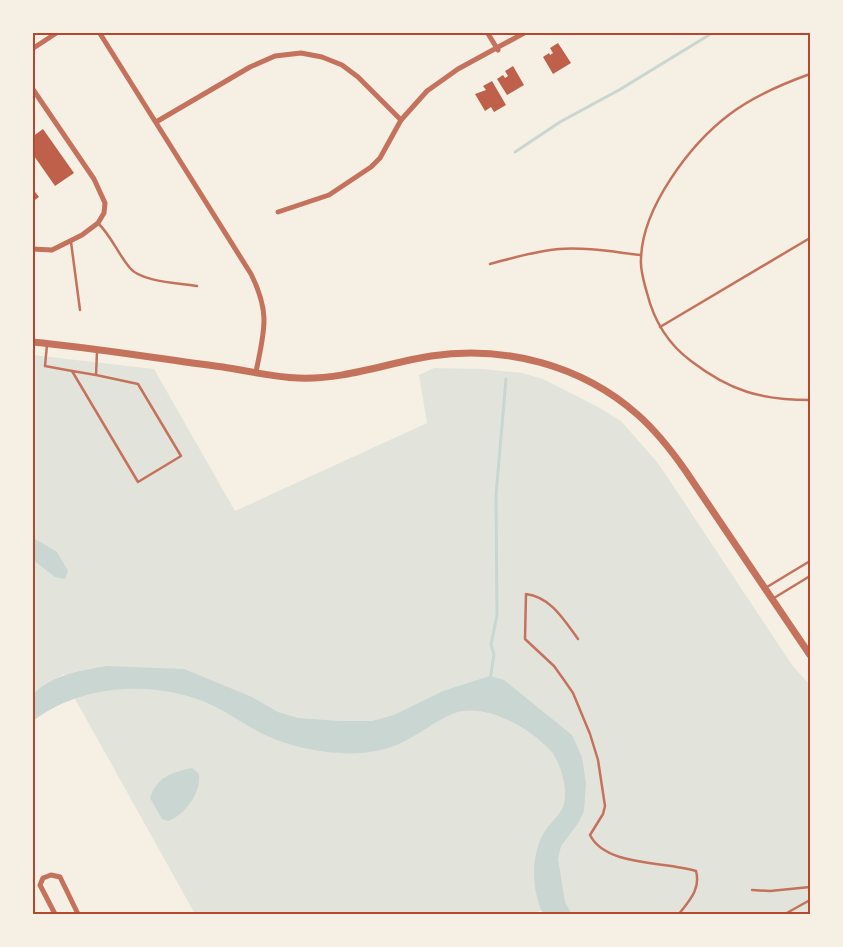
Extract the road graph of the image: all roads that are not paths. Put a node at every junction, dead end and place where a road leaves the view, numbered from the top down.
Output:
1 (58, 32) edge
2 (99, 32) edge
3 (487, 32) edge
4 (526, 32) edge
5 (32, 50) edge
6 (498, 50) junction
7 (810, 74) edge
8 (32, 88) edge
9 (38, 96) junction
10 (32, 100) edge
11 (401, 120) junction
12 (156, 122) junction
13 (278, 212) dead end
14 (98, 223) junction
15 (810, 238) edge
16 (71, 242) junction
17 (32, 249) edge
18 (641, 255) junction
19 (490, 264) dead end
20 (197, 286) dead end
21 (80, 310) dead end
22 (660, 328) junction
23 (32, 342) edge
24 (48, 343) junction
25 (97, 350) junction
26 (72, 371) junction
27 (256, 372) junction
28 (96, 375) junction
29 (810, 400) edge
30 (810, 561) edge
31 (810, 576) edge
32 (766, 588) junction
33 (773, 599) junction
34 (578, 639) dead end
35 (810, 655) edge
36 (810, 887) edge
37 (752, 890) dead end
38 (810, 900) edge
39 (55, 914) edge
40 (78, 914) edge
41 (679, 914) edge
42 (785, 914) edge

1 - 5 street
2 - 12 street
3 - 6 street
4 - 6 street
6 - 11 street
7 - 18 lane
8 - 9 street
9 - 10 street
9 - 14 street
11 - 12 street
11 - 13 street
12 - 27 street
14 - 16 street
14 - 20 lane
15 - 22 lane
16 - 17 street
16 - 21 lane
18 - 19 lane
18 - 22 lane
22 - 29 lane
23 - 24 street
24 - 25 street
24 - 26 lane
25 - 27 street
25 - 28 lane
26 - 28 lane
26 - 28 lane
27 - 32 street
30 - 32 lane
31 - 33 lane
32 - 33 street
33 - 35 street
34 - 41 lane
36 - 37 lane
38 - 42 lane
39 - 40 street

